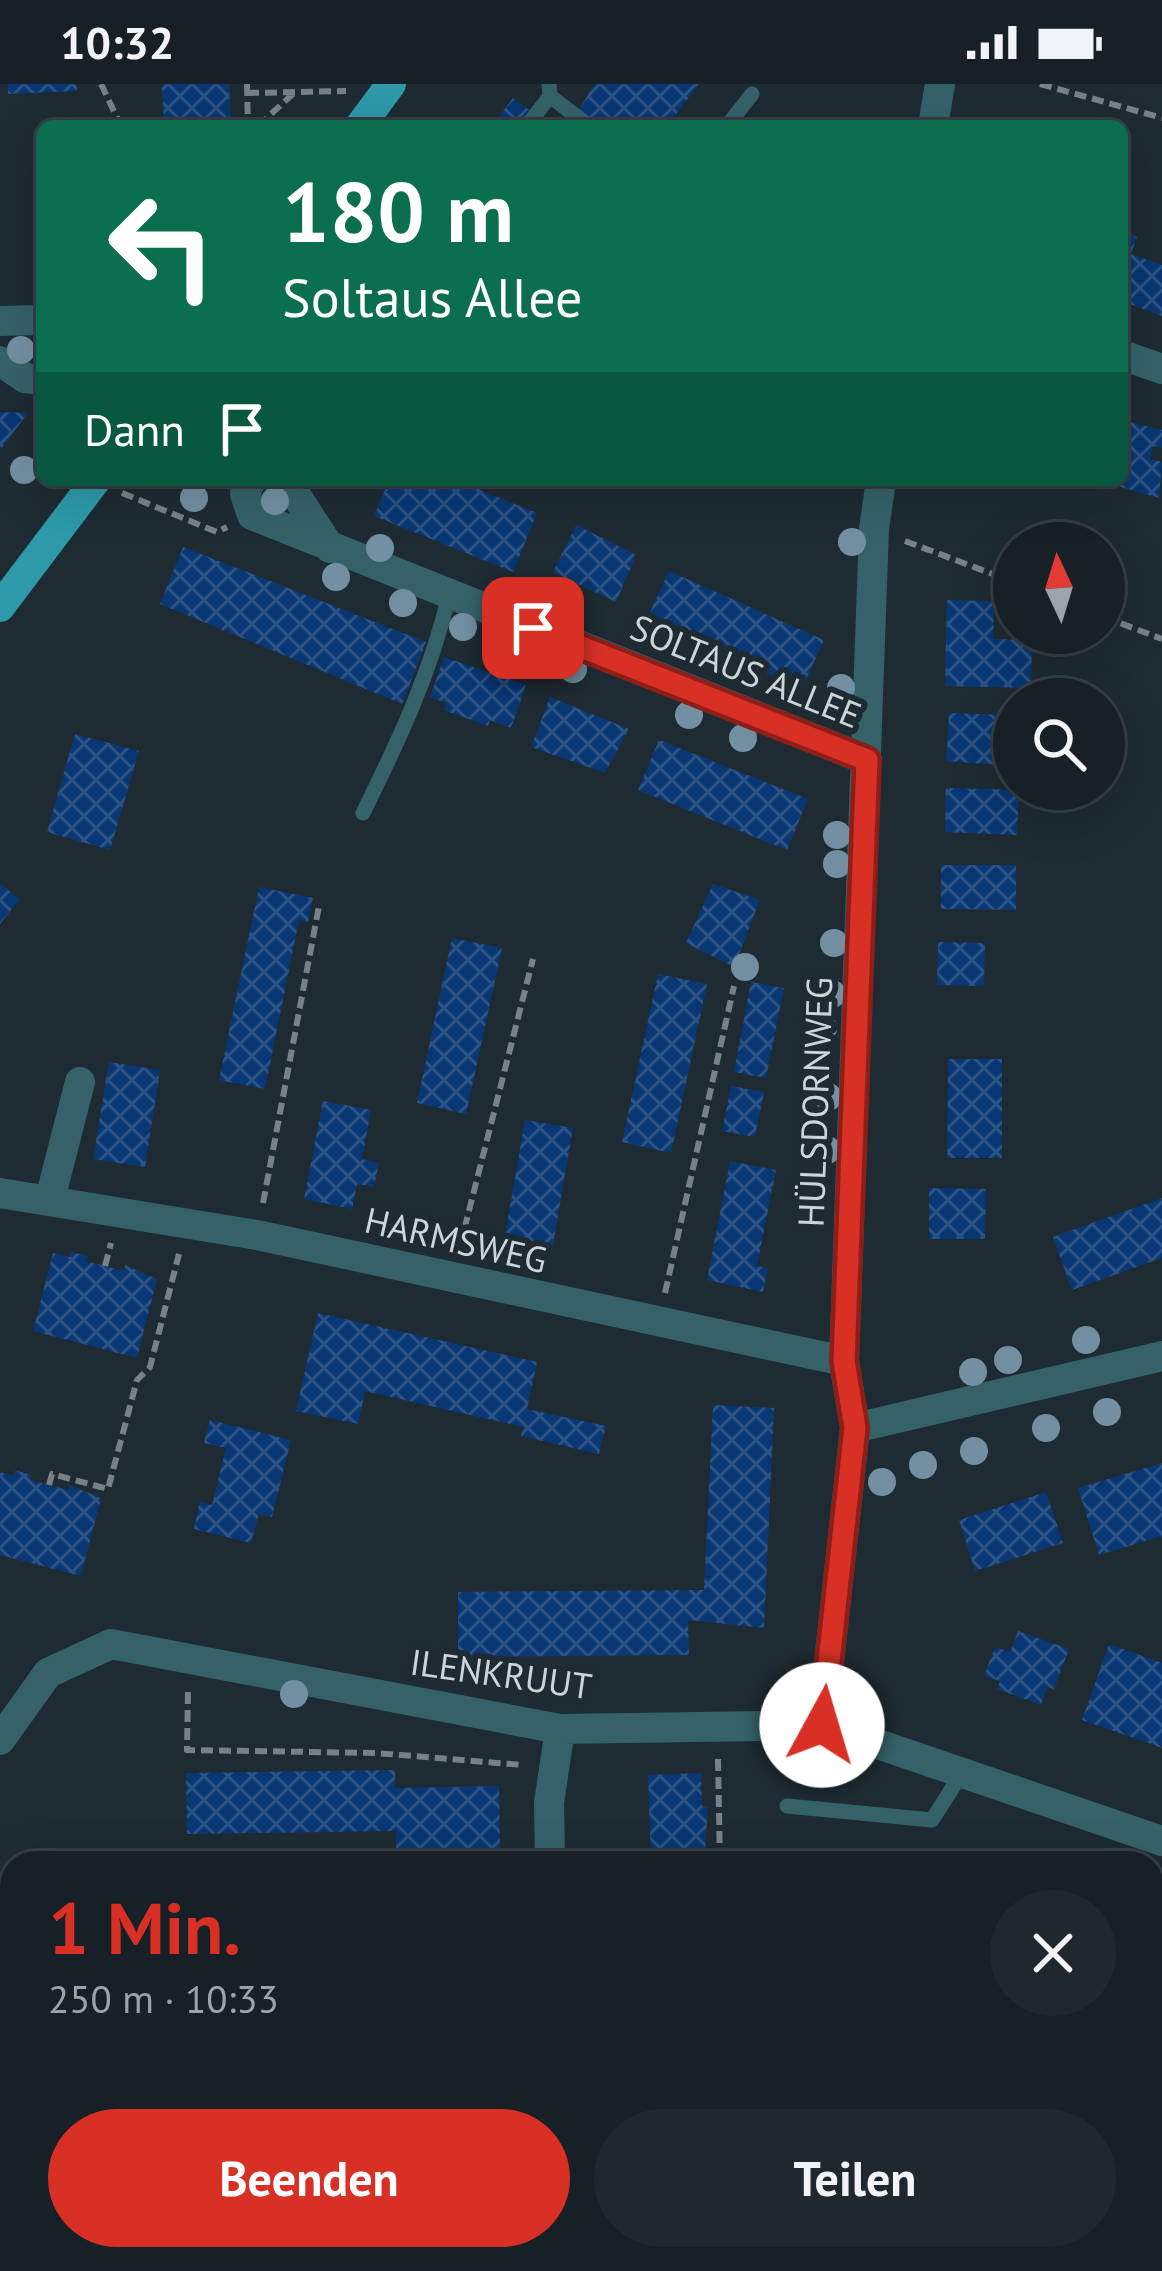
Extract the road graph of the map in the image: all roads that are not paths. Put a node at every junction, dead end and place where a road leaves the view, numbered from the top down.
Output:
1 (940, 84) edge
2 (388, 87) edge
3 (549, 90) edge
4 (752, 94) dead end
5 (364, 120) edge
6 (531, 120) edge
7 (582, 120) edge
8 (732, 120) edge
9 (934, 120) edge
10 (36, 320) edge
11 (0, 321) edge
12 (1128, 357) edge
13 (0, 361) edge
14 (1162, 369) edge
15 (36, 379) edge
16 (91, 486) edge
17 (248, 486) edge
18 (290, 486) edge
19 (880, 486) edge
20 (330, 548) junction
21 (449, 595) junction
22 (0, 607) edge
23 (867, 760) junction
24 (363, 813) dead end
25 (80, 1082) dead end
26 (0, 1193) edge
27 (50, 1198) junction
28 (1162, 1356) edge
29 (844, 1361) junction
30 (855, 1428) junction
31 (822, 1725) junction
32 (560, 1729) junction
33 (0, 1740) edge
34 (962, 1773) junction
35 (788, 1807) dead end
36 (1161, 1850) edge
37 (551, 1851) edge

1 - 9 street
2 - 5 main road
3 - 6 lane
3 - 7 lane
4 - 8 lane
10 - 11 street
12 - 14 street
13 - 15 street
16 - 22 main road
17 - 20 street, SOLTAUS ALLEE
18 - 20 street
19 - 23 street, HÜLSDORNWEG
20 - 21 street, SOLTAUS ALLEE
21 - 23 street, SOLTAUS ALLEE
21 - 24 lane
23 - 29 street, HÜLSDORNWEG
25 - 27 street
26 - 27 street, HARMSWEG
27 - 29 street, HARMSWEG
28 - 30 street
29 - 30 street, HÜLSDORNWEG
30 - 31 street, HÜLSDORNWEG
31 - 32 street, ILENKRUUT
31 - 34 street, ILENKRUUT
32 - 33 street, ILENKRUUT
32 - 37 street
34 - 35 lane
34 - 36 street, ILENKRUUT

